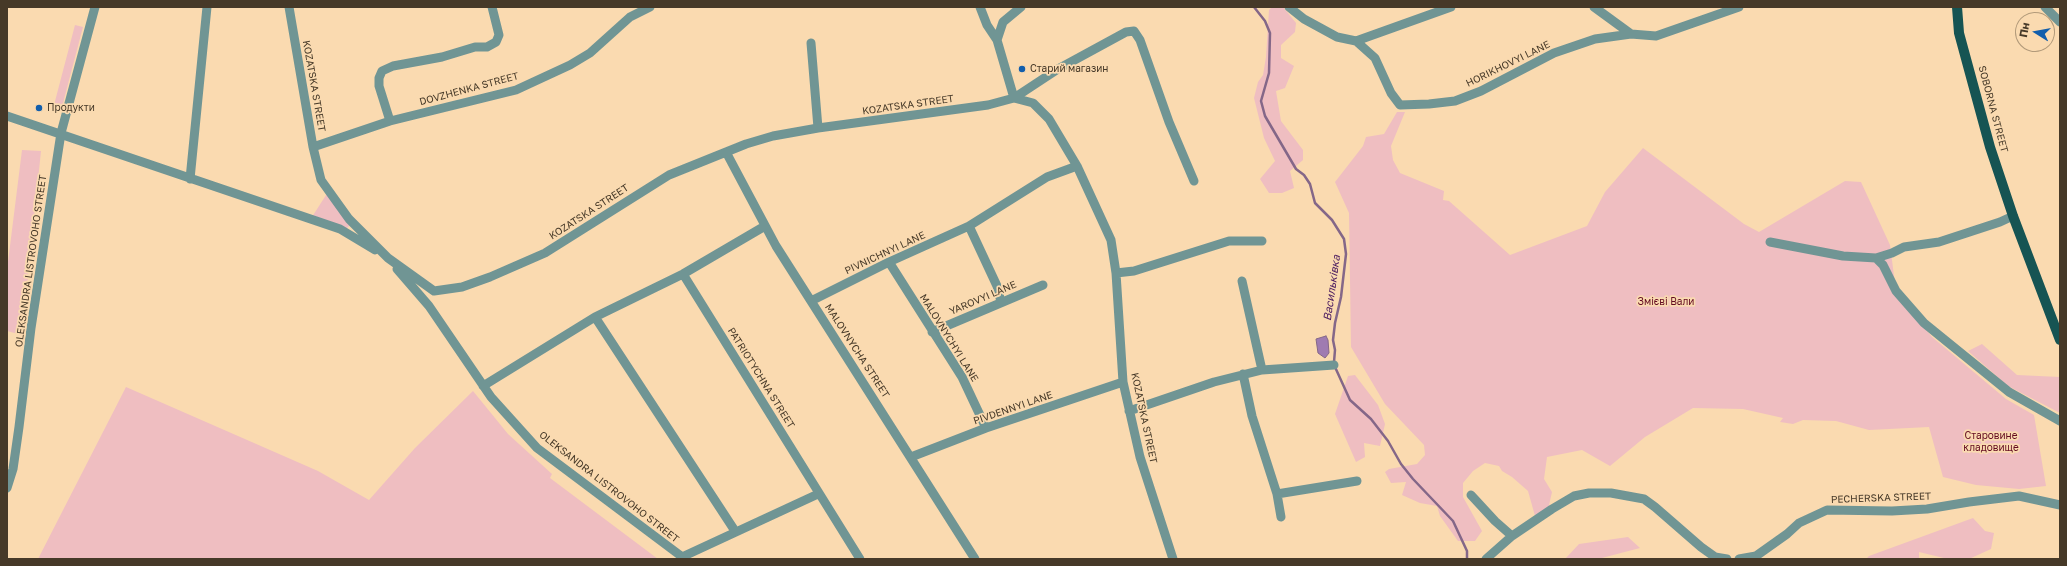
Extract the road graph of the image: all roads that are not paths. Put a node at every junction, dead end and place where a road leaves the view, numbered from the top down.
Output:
1 (95, 7) edge
2 (207, 7) edge
3 (289, 7) edge
4 (492, 7) edge
5 (650, 7) edge
6 (980, 7) edge
7 (1021, 7) edge
8 (1289, 7) edge
9 (1451, 7) edge
10 (1594, 7) edge
11 (1739, 7) edge
12 (1957, 7) edge
13 (2045, 7) edge
14 (2060, 22) edge
15 (1631, 34) junction
16 (997, 40) junction
17 (1356, 41) junction
18 (811, 43) dead end
19 (1014, 98) junction
20 (7, 116) edge
21 (390, 121) junction
22 (818, 128) junction
23 (61, 133) junction
24 (313, 147) junction
25 (726, 152) junction
26 (1077, 166) junction
27 (190, 179) junction
28 (1194, 181) dead end
29 (2012, 216) junction
30 (349, 219) junction
31 (765, 226) junction
32 (969, 226) junction
33 (340, 229) junction
34 (1262, 241) dead end
35 (1770, 242) dead end
36 (388, 258) junction
37 (1876, 258) junction
38 (889, 262) junction
39 (1116, 273) junction
40 (683, 274) junction
41 (1242, 281) dead end
42 (1043, 285) dead end
43 (434, 291) junction
44 (811, 301) junction
45 (1001, 302) junction
46 (429, 306) junction
47 (595, 317) junction
48 (932, 332) junction
49 (2060, 340) edge
50 (1334, 365) dead end
51 (1262, 370) junction
52 (1243, 374) junction
53 (1123, 382) junction
54 (483, 386) junction
55 (1129, 410) junction
56 (2060, 421) edge
57 (986, 428) junction
58 (911, 457) junction
59 (1358, 481) dead end
60 (7, 488) edge
61 (818, 494) junction
62 (1277, 494) junction
63 (1471, 495) dead end
64 (2060, 505) edge
65 (1282, 517) dead end
66 (735, 531) junction
67 (1512, 536) junction
68 (684, 558) edge
69 (860, 559) edge
70 (976, 559) edge
71 (1173, 559) edge
72 (1486, 559) edge
73 (1727, 559) edge
74 (1739, 559) edge

1 - 23 street, OLEKSANDRA LISTROVOHO STREET
2 - 27 street
3 - 24 street, KOZATSKA STREET
4 - 21 street
5 - 21 street, DOVZHENKA STREET
6 - 16 street
7 - 16 street
8 - 17 street
9 - 17 street
10 - 15 street
11 - 15 street
12 - 29 main road, SOBORNA STREET
13 - 14 street
15 - 17 street, HORIKHOVYI LANE
16 - 19 street
18 - 22 street
19 - 22 street, KOZATSKA STREET
19 - 26 street, KOZATSKA STREET
19 - 28 street
20 - 23 street
21 - 24 street, DOVZHENKA STREET
22 - 25 street, KOZATSKA STREET
23 - 27 street, OLEKSANDRA LISTROVOHO STREET
23 - 60 street, OLEKSANDRA LISTROVOHO STREET
24 - 30 street, KOZATSKA STREET
25 - 31 street, MALOVNYCHA STREET
25 - 43 street, KOZATSKA STREET
26 - 32 street, PIVNICHNYI LANE
26 - 39 street, KOZATSKA STREET
27 - 33 street, OLEKSANDRA LISTROVOHO STREET
29 - 37 street
29 - 49 main road, SOBORNA STREET
30 - 33 street
30 - 36 street, KOZATSKA STREET
31 - 40 street
31 - 44 street, MALOVNYCHA STREET
32 - 38 street, PIVNICHNYI LANE
32 - 45 street
33 - 36 street, OLEKSANDRA LISTROVOHO STREET
34 - 39 street
35 - 37 street
36 - 43 street, KOZATSKA STREET
36 - 46 street, OLEKSANDRA LISTROVOHO STREET
37 - 56 street
38 - 44 street, PIVNICHNYI LANE
38 - 48 street, MALOVNYCHYI LANE
39 - 53 street, KOZATSKA STREET
40 - 47 street
40 - 61 street, PATRIOTYCHNA STREET
41 - 51 street
42 - 45 street, YAROVYI LANE
43 - 46 street
44 - 58 street, MALOVNYCHA STREET
45 - 48 street, YAROVYI LANE
46 - 54 street, OLEKSANDRA LISTROVOHO STREET
47 - 54 street
47 - 66 street
48 - 57 street, MALOVNYCHYI LANE
50 - 51 street
51 - 52 street
52 - 55 street
52 - 62 street
53 - 55 street, KOZATSKA STREET
53 - 57 street, PIVDENNYI LANE
54 - 68 street, OLEKSANDRA LISTROVOHO STREET
55 - 71 street, KOZATSKA STREET
57 - 58 street, PIVDENNYI LANE
58 - 70 street, MALOVNYCHA STREET
59 - 62 street
61 - 66 street
61 - 69 street, PATRIOTYCHNA STREET
62 - 65 street
63 - 67 street
64 - 74 street, PECHERSKA STREET
66 - 68 street
67 - 72 street
67 - 73 street

